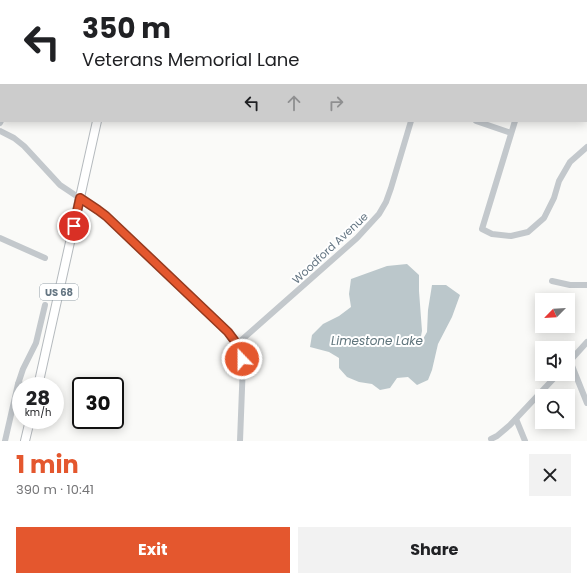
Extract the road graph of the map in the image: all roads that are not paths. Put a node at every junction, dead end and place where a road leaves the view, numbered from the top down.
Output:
1 (97, 122) edge
2 (411, 122) edge
3 (479, 122) edge
4 (515, 122) edge
5 (0, 131) edge
6 (511, 133) junction
7 (587, 147) edge
8 (80, 198) junction
9 (0, 238) edge
10 (46, 258) dead end
11 (552, 280) dead end
12 (587, 285) edge
13 (45, 305) dead end
14 (587, 342) edge
15 (237, 344) junction
16 (575, 355) edge
17 (575, 376) edge
18 (20, 377) edge
19 (40, 377) edge
20 (551, 381) edge
21 (587, 403) edge
22 (12, 410) edge
23 (516, 419) junction
24 (28, 429) edge
25 (491, 439) dead end
26 (5, 441) edge
27 (25, 441) edge
28 (240, 441) edge
29 (526, 441) edge

1 - 8 main road, US 68
2 - 15 street, Woodford Avenue
3 - 6 street
4 - 6 street
5 - 8 street
6 - 7 street
8 - 15 street
8 - 19 main road, US 68
9 - 10 street
11 - 12 street
13 - 18 street
14 - 16 street
15 - 28 street
17 - 21 street
20 - 23 street
22 - 26 street
23 - 25 street
23 - 29 street
24 - 27 main road

